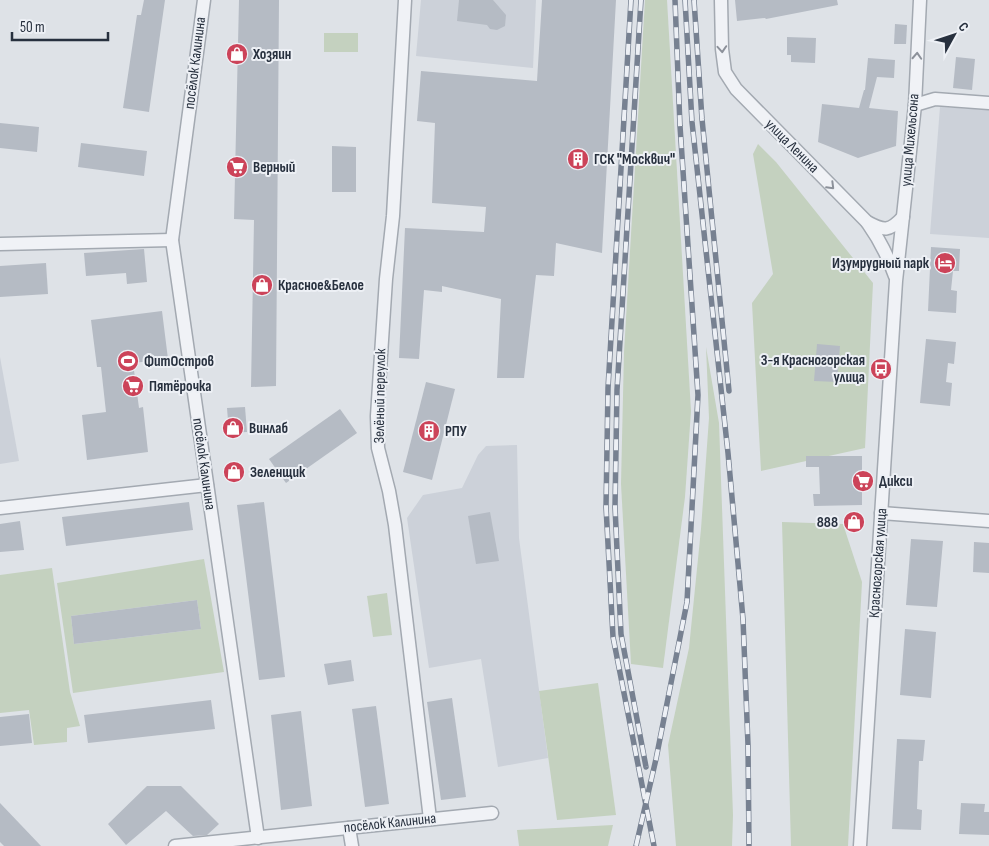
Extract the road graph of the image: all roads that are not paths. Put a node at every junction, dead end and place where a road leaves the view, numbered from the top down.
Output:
1 (204, 0) edge
2 (405, 0) edge
3 (721, 0) edge
4 (920, 0) edge
5 (989, 103) edge
6 (915, 105) junction
7 (903, 217) junction
8 (867, 222) junction
9 (172, 240) junction
10 (0, 244) edge
11 (896, 281) junction
12 (207, 485) junction
13 (0, 508) edge
14 (881, 513) junction
15 (989, 521) edge
16 (492, 813) dead end
17 (430, 819) junction
18 (349, 828) junction
19 (258, 838) junction
20 (175, 846) edge
21 (352, 846) edge
22 (860, 846) edge

1 - 9 street, посёлок Калинина
2 - 17 street, Зелёный переулок
3 -> 8 street, улица Ленина
6 -> 4 street, улица Михельсона
5 - 6 street
6 - 7 street, улица Михельсона
7 - 8 street
7 - 11 street, улица Михельсона
8 - 11 street, улица Ленина
9 - 10 street
9 - 12 street, посёлок Калинина
11 - 14 street, Красногорская улица
12 - 13 street
12 - 19 street, посёлок Калинина
14 - 15 street
14 - 22 street, Красногорская улица
16 - 17 street, посёлок Калинина
17 - 18 street, посёлок Калинина
18 - 19 street, посёлок Калинина
18 - 21 street
19 - 20 street, посёлок Калинина

